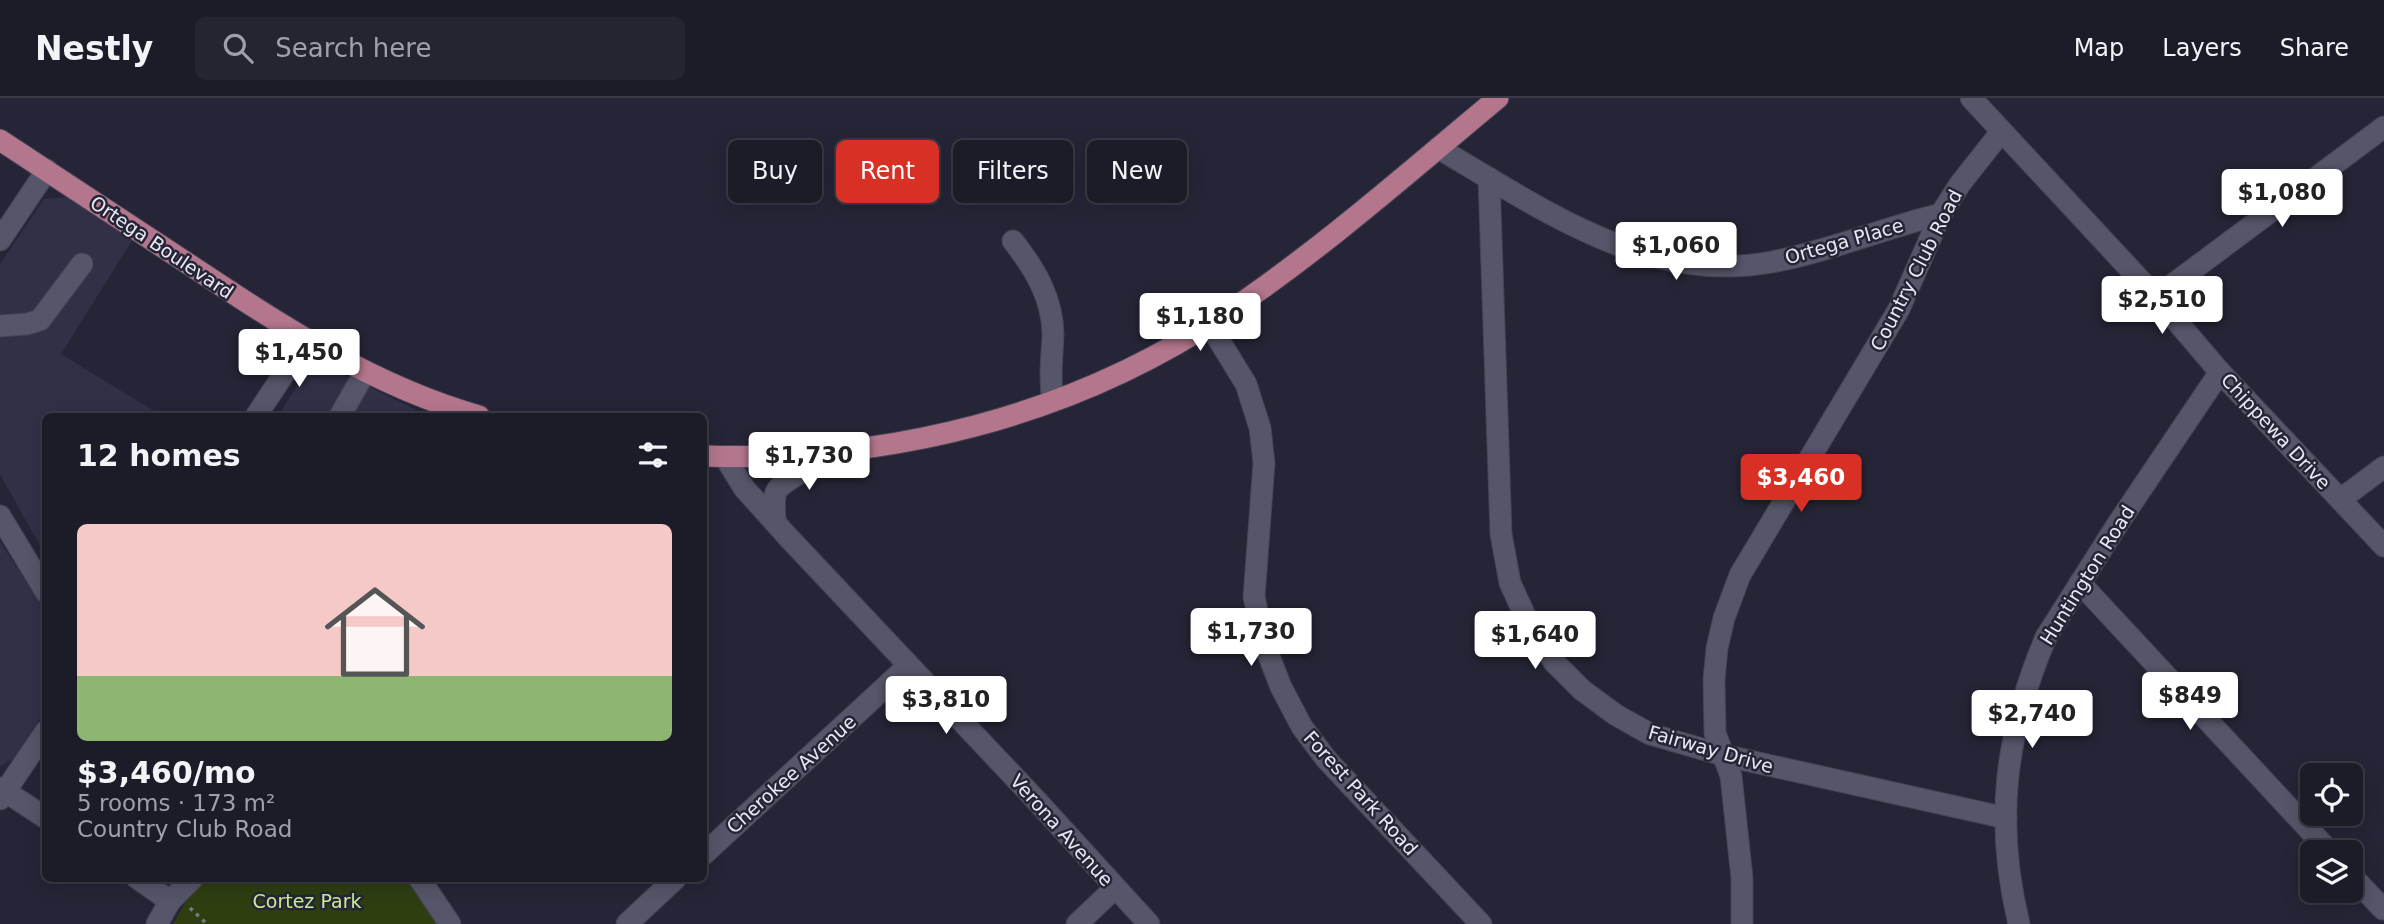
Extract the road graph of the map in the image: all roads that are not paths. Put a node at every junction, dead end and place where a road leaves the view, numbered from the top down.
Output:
1 (1498, 98) edge
2 (1972, 98) edge
3 (2384, 127) edge
4 (2001, 132) junction
5 (0, 140) edge
6 (1438, 148) junction
7 (47, 170) junction
8 (1489, 178) junction
9 (1941, 214) junction
10 (0, 240) edge
11 (1013, 242) dead end
12 (82, 264) dead end
13 (2156, 297) junction
14 (1209, 324) junction
15 (0, 326) edge
16 (307, 339) junction
17 (365, 372) junction
18 (2220, 372) junction
19 (1053, 401) junction
20 (440, 410) edge
21 (258, 413) edge
22 (342, 413) edge
23 (460, 413) edge
24 (827, 454) junction
25 (714, 456) edge
26 (2384, 467) edge
27 (2341, 499) junction
28 (0, 516) edge
29 (775, 521) junction
30 (2384, 545) edge
31 (2080, 583) junction
32 (42, 585) edge
33 (908, 666) junction
34 (42, 737) edge
35 (1723, 755) junction
36 (2, 792) edge
37 (42, 816) edge
38 (2006, 818) junction
39 (2319, 840) edge
40 (707, 851) edge
41 (143, 882) edge
42 (191, 882) edge
43 (422, 882) edge
44 (672, 882) edge
45 (2363, 887) edge
46 (1115, 888) junction
47 (180, 904) junction
48 (2384, 909) edge
49 (157, 924) edge
50 (450, 924) edge
51 (627, 924) edge
52 (1077, 924) edge
53 (1149, 924) edge
54 (1481, 924) edge
55 (1742, 924) edge
56 (2019, 924) edge
57 (2367, 924) edge

1 - 6 main road
2 - 4 street, Chippewa Drive
3 - 13 street
4 - 9 street, Country Club Road
4 - 13 street, Chippewa Drive
5 - 7 main road, Ortega Boulevard
6 - 8 street, Ortega Place
6 - 14 main road
7 - 10 street
7 - 16 main road, Ortega Boulevard
8 - 9 street, Ortega Place
8 - 35 street, Fairway Drive
9 - 35 street, Country Club Road
11 - 19 street
12 - 15 street
13 - 18 street, Chippewa Drive
14 - 19 main road
14 - 54 street, Forest Park Road
16 - 17 main road, Ortega Boulevard
16 - 21 street
17 - 20 main road, Ortega Boulevard
17 - 22 street
18 - 27 street, Chippewa Drive
18 - 31 street, Huntington Road
19 - 24 main road
20 - 23 main road, Ortega Boulevard
24 - 25 main road
24 - 29 street
25 - 29 street, Verona Avenue
26 - 27 street
27 - 30 street, Chippewa Drive
28 - 32 street
29 - 33 street, Verona Avenue
31 - 38 street, Huntington Road
31 - 39 street
33 - 40 street, Cherokee Avenue
33 - 46 street, Verona Avenue
34 - 36 street
35 - 38 street, Fairway Drive
35 - 55 street, Country Club Road
36 - 37 street
38 - 56 street, Huntington Road
41 - 47 street
42 - 47 street
43 - 50 street
44 - 51 street
45 - 48 street
46 - 52 street
46 - 53 street, Verona Avenue
47 - 49 street
48 - 57 street

